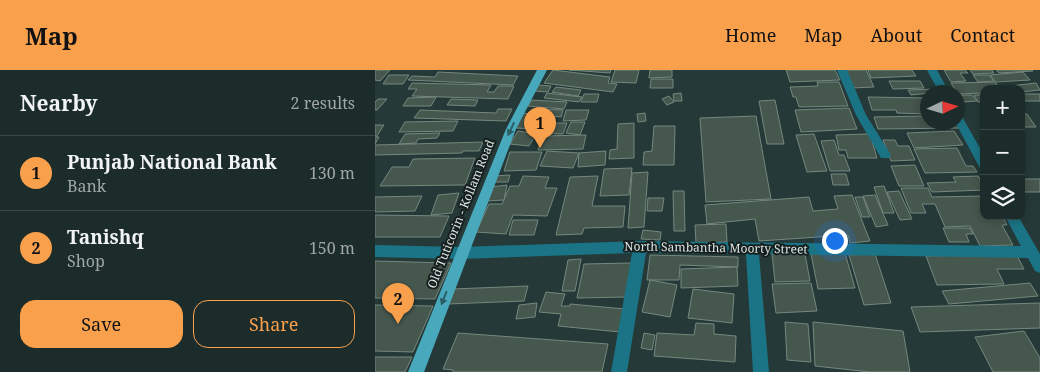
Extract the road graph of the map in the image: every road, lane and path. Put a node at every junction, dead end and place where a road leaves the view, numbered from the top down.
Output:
1 (542, 70) edge
2 (842, 70) edge
3 (932, 70) edge
4 (940, 85) edge
5 (964, 130) edge
6 (885, 155) dead end
7 (980, 158) edge
8 (1013, 220) edge
9 (640, 247) junction
10 (752, 248) junction
11 (375, 251) edge
12 (1031, 252) junction
13 (461, 253) junction
14 (1040, 267) edge
15 (416, 372) edge
16 (619, 372) edge
17 (761, 372) edge

1 -> 13 main road, Old Tuticorin - Kollam Road
2 - 6 street
3 - 4 street
5 - 7 street
8 - 12 street
9 - 10 street, North Sambantha Moorty Street
9 - 13 street, North Sambantha Moorty Street
9 - 16 street
10 - 12 street, North Sambantha Moorty Street
10 - 17 street
11 - 13 street, North Sambantha Moorty Street
12 - 14 street
13 -> 15 main road, Old Tuticorin - Kollam Road

